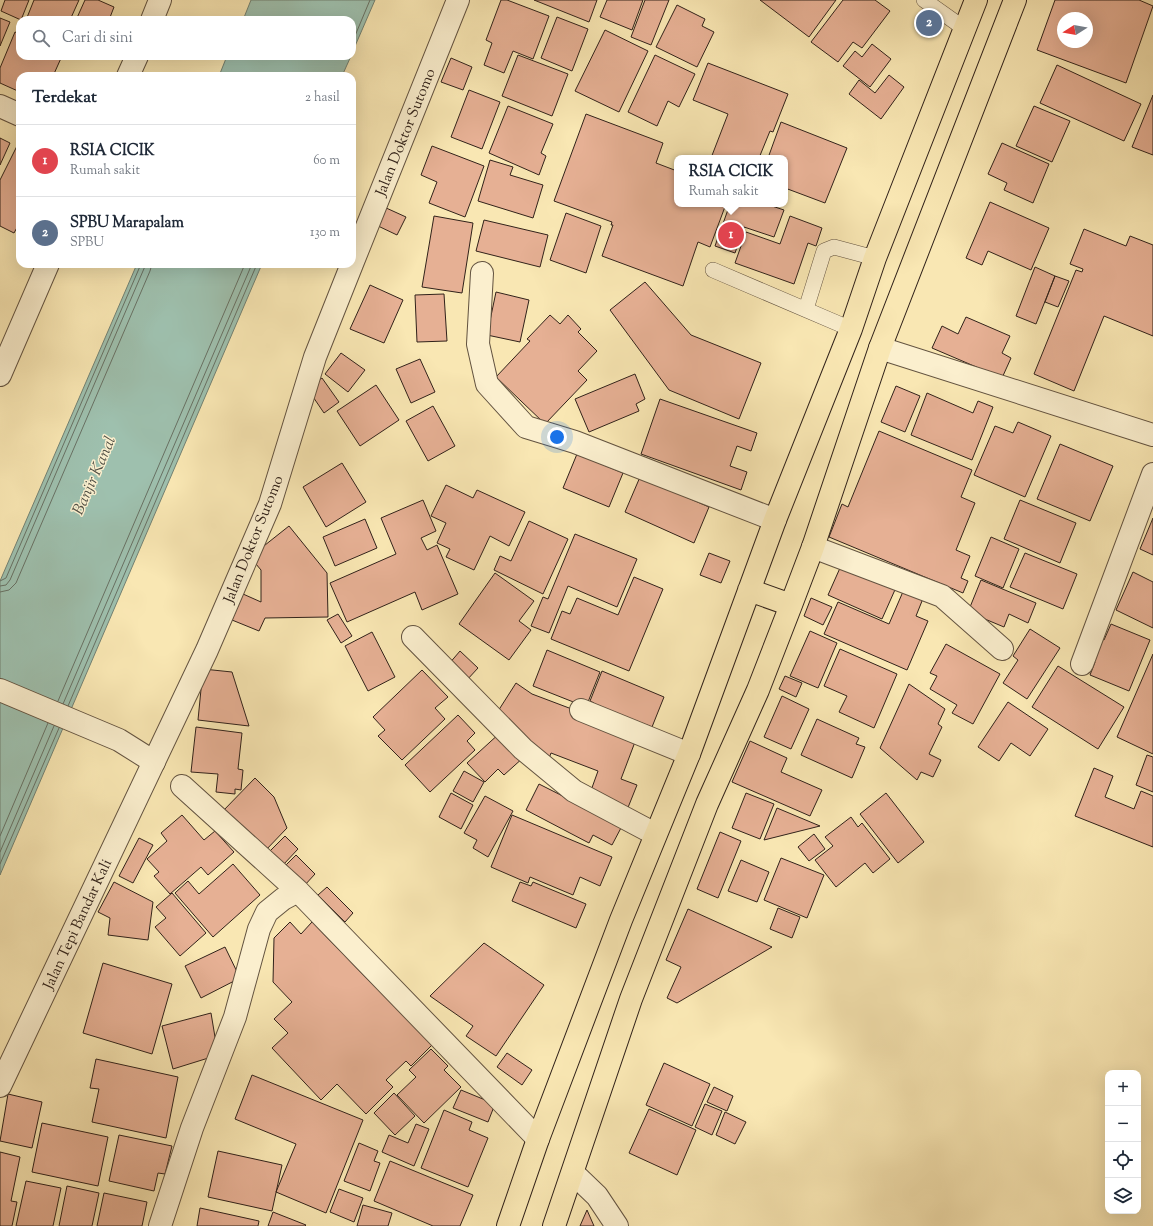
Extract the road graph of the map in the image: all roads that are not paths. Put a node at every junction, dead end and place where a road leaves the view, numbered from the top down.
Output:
1 (160, 0) edge
2 (458, 0) edge
3 (924, 0) edge
4 (976, 0) edge
5 (1015, 0) edge
6 (154, 16) edge
7 (965, 28) junction
8 (135, 60) edge
9 (130, 72) edge
10 (0, 106) edge
11 (16, 113) edge
12 (356, 254) edge
13 (875, 258) junction
14 (46, 268) edge
15 (350, 268) edge
16 (713, 270) dead end
17 (482, 273) dead end
18 (806, 309) junction
19 (851, 329) junction
20 (880, 348) junction
21 (0, 376) edge
22 (1153, 434) edge
23 (1153, 474) edge
24 (775, 520) junction
25 (813, 547) junction
26 (749, 590) junction
27 (791, 605) junction
28 (414, 637) dead end
29 (1002, 649) dead end
30 (1082, 664) dead end
31 (0, 690) edge
32 (581, 710) dead end
33 (689, 754) junction
34 (154, 762) junction
35 (182, 786) dead end
36 (655, 834) junction
37 (298, 891) junction
38 (0, 1086) edge
39 (538, 1139) junction
40 (573, 1173) junction
41 (160, 1226) edge
42 (508, 1226) edge
43 (554, 1226) edge
44 (617, 1226) edge

1 - 6 street
2 - 12 street, Jalan Doktor Sutomo
3 - 7 lane
4 - 7 main road
5 - 20 main road
7 - 13 main road
8 - 9 street
10 - 11 street
13 - 18 lane
13 - 19 main road
14 - 21 street
15 - 34 street, Jalan Doktor Sutomo
16 - 18 lane
17 - 24 street
18 - 19 lane
19 - 24 main road
20 - 22 street
20 - 25 main road
23 - 30 street
24 - 26 main road
25 - 27 main road
25 - 29 street
26 - 27 main road
26 - 33 main road
27 - 40 main road
28 - 36 street
31 - 34 street
32 - 33 street
33 - 36 main road
34 - 38 street, Jalan Tepi Bandar Kali
35 - 37 street
36 - 39 main road
37 - 39 street
37 - 41 street
39 - 42 main road
40 - 43 main road
40 - 44 street

